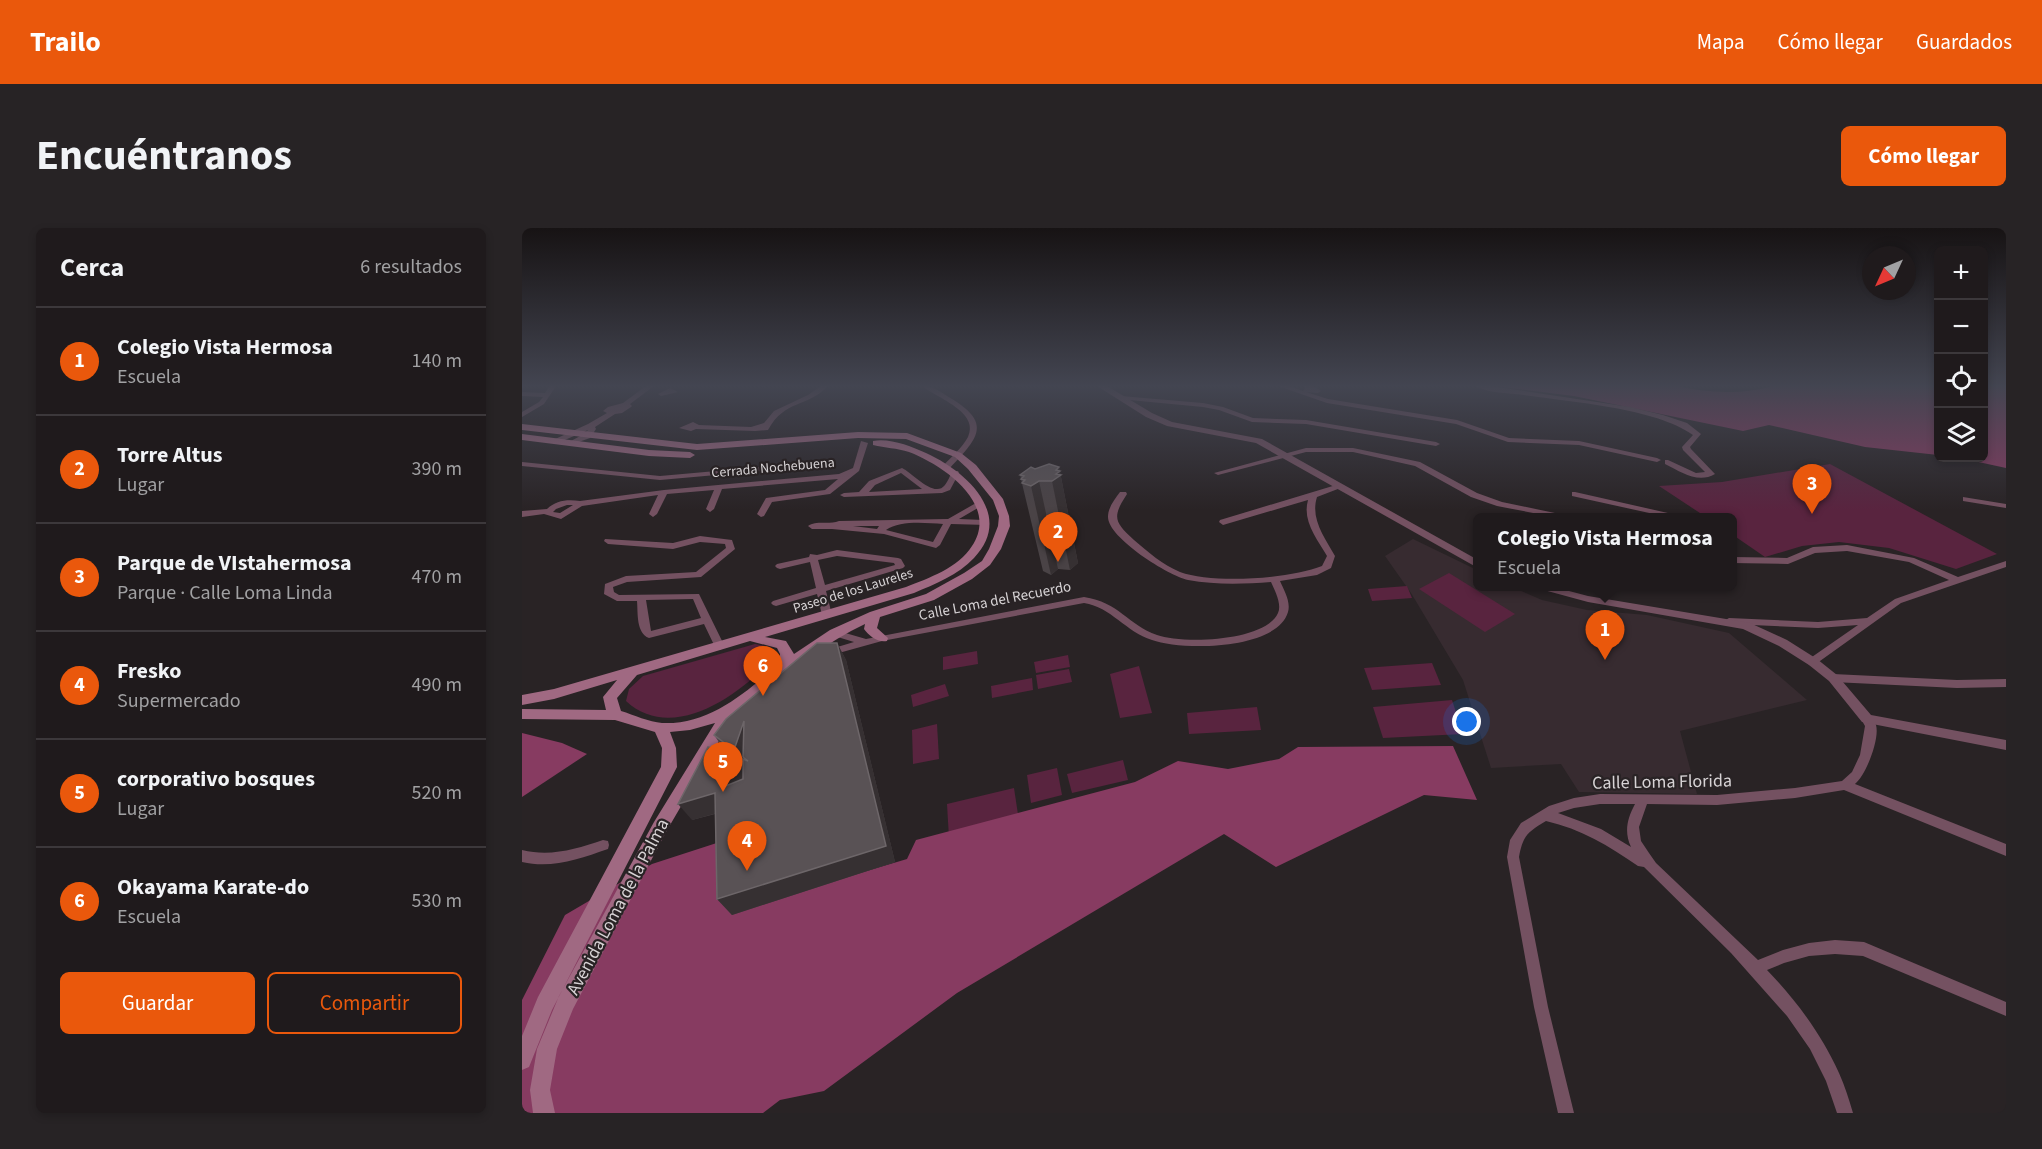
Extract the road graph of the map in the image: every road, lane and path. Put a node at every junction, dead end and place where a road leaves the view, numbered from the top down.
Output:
1 (524, 427) edge
2 (590, 427) edge
3 (597, 427) edge
4 (704, 427) edge
5 (755, 427) edge
6 (975, 427) edge
7 (1187, 427) edge
8 (1337, 427) edge
9 (1472, 427) edge
10 (1687, 427) edge
11 (574, 436) junction
12 (522, 437) edge
13 (864, 443) junction
14 (1436, 444) dead end
15 (958, 455) junction
16 (1285, 456) junction
17 (522, 464) edge
18 (784, 467) dead end
19 (951, 469) junction
20 (850, 473) junction
21 (1218, 473) dead end
22 (719, 487) junction
23 (1339, 487) junction
24 (664, 492) junction
25 (930, 492) junction
26 (862, 494) junction
27 (1123, 494) dead end
28 (1575, 494) dead end
29 (844, 495) dead end
30 (1313, 496) junction
31 (1966, 499) dead end
32 (979, 505) junction
33 (2006, 506) edge
34 (710, 509) dead end
35 (1546, 513) edge
36 (1663, 513) edge
37 (522, 514) edge
38 (653, 514) dead end
39 (761, 514) dead end
40 (948, 522) junction
41 (1223, 522) dead end
42 (891, 523) junction
43 (984, 523) junction
44 (812, 526) dead end
45 (836, 526) junction
46 (882, 532) junction
47 (608, 541) dead end
48 (978, 546) junction
49 (813, 556) junction
50 (1737, 560) edge
51 (1473, 562) edge
52 (780, 566) dead end
53 (2003, 568) edge
54 (1274, 578) junction
55 (1958, 581) junction
56 (953, 586) junction
57 (910, 590) junction
58 (821, 591) junction
59 (1555, 591) edge
60 (641, 598) junction
61 (896, 601) junction
62 (920, 601) junction
63 (776, 603) dead end
64 (827, 615) junction
65 (874, 615) junction
66 (809, 619) junction
67 (706, 620) junction
68 (1869, 620) junction
69 (1727, 621) junction
70 (835, 633) junction
71 (882, 638) junction
72 (740, 640) junction
73 (864, 642) junction
74 (720, 646) junction
75 (1813, 662) junction
76 (787, 664) junction
77 (634, 672) junction
78 (1833, 678) junction
79 (2006, 683) edge
80 (522, 700) edge
81 (729, 713) junction
82 (522, 714) edge
83 (615, 715) junction
84 (1867, 719) junction
85 (661, 728) junction
86 (2006, 745) edge
87 (1845, 785) junction
88 (1644, 799) junction
89 (1544, 815) junction
90 (603, 845) dead end
91 (2006, 850) edge
92 (522, 856) edge
93 (1651, 867) junction
94 (1757, 968) junction
95 (2006, 1009) edge
96 (522, 1060) edge
97 (544, 1113) edge
98 (1566, 1113) edge
99 (1845, 1113) edge

1 - 11 main road, Paseo de los Laureles
2 - 11 main road, Paseo de los Laureles
3 - 15 main road, Paseo de los Laureles
4 - 5 street
6 - 15 street
7 - 16 street
8 - 14 street
9 - 10 street
11 - 12 main road, Paseo de los Laureles
11 - 13 main road, Paseo de los Laureles
13 - 19 main road, Paseo de los Laureles
13 - 20 street, Cerrada Nochebuena
15 - 19 street
15 - 56 main road, Paseo de los Laureles
16 - 21 street
16 - 23 street
16 - 35 street
17 - 18 street
19 - 25 street
19 - 32 main road, Paseo de los Laureles
20 - 22 street, Cerrada Nochebuena
20 - 39 street
22 - 24 street, Cerrada Nochebuena
22 - 34 street
23 - 30 street
23 - 51 street
24 - 37 street, Cerrada Nochebuena
24 - 38 street
25 - 26 street
25 - 26 street
26 - 29 street
27 - 54 street
28 - 36 street
30 - 41 street
30 - 54 street
31 - 33 street
32 - 40 street
32 - 43 main road, Paseo de los Laureles
40 - 42 street
40 - 43 street
40 - 46 street
42 - 45 street
42 - 46 street
43 - 48 main road
44 - 45 street
45 - 46 street
47 - 60 street
48 - 56 main road
48 - 57 main road, Paseo de los Laureles
49 - 52 street
49 - 58 street
49 - 58 street
50 - 55 street
53 - 55 street
54 - 71 street, Calle Loma del Recuerdo
55 - 68 street
56 - 62 main road, Paseo de los Laureles
57 - 61 main road, Paseo de los Laureles
57 - 62 main road
58 - 63 street
58 - 64 street
59 - 69 street
60 - 67 street
60 - 67 street
61 - 62 main road, Paseo de los Laureles
61 - 64 main road, Paseo de los Laureles
61 - 65 main road, Paseo de los Laureles
64 - 66 main road, Paseo de los Laureles
65 - 70 main road, Paseo de los Laureles
65 - 71 main road
66 - 70 main road
66 - 72 main road, Paseo de los Laureles
67 - 74 street
68 - 69 street
68 - 75 street
69 - 75 street
70 - 73 street
70 - 76 main road, Paseo de los Laureles
71 - 73 street, Calle Loma del Recuerdo
72 - 74 main road, Paseo de los Laureles
72 - 76 main road
73 - 76 street, Calle Loma del Recuerdo
74 - 77 main road, Paseo de los Laureles
75 - 78 street
76 - 81 main road, Paseo de los Laureles
77 - 80 main road, Paseo de los Laureles
77 - 83 main road
78 - 79 street
78 - 84 street
81 - 85 main road
81 - 97 main road, Avenida Loma de la Palma
82 - 83 main road
83 - 85 main road
84 - 86 street
84 - 87 street
85 - 96 main road, Avenida Loma de la Palma
87 - 88 street, Calle Loma Florida
87 - 91 street
88 - 89 street, Calle Loma Florida
88 - 93 street
89 - 93 street
89 - 98 street, Calle Loma Florida
90 - 92 street
93 - 94 street
94 - 95 street
94 - 99 street

